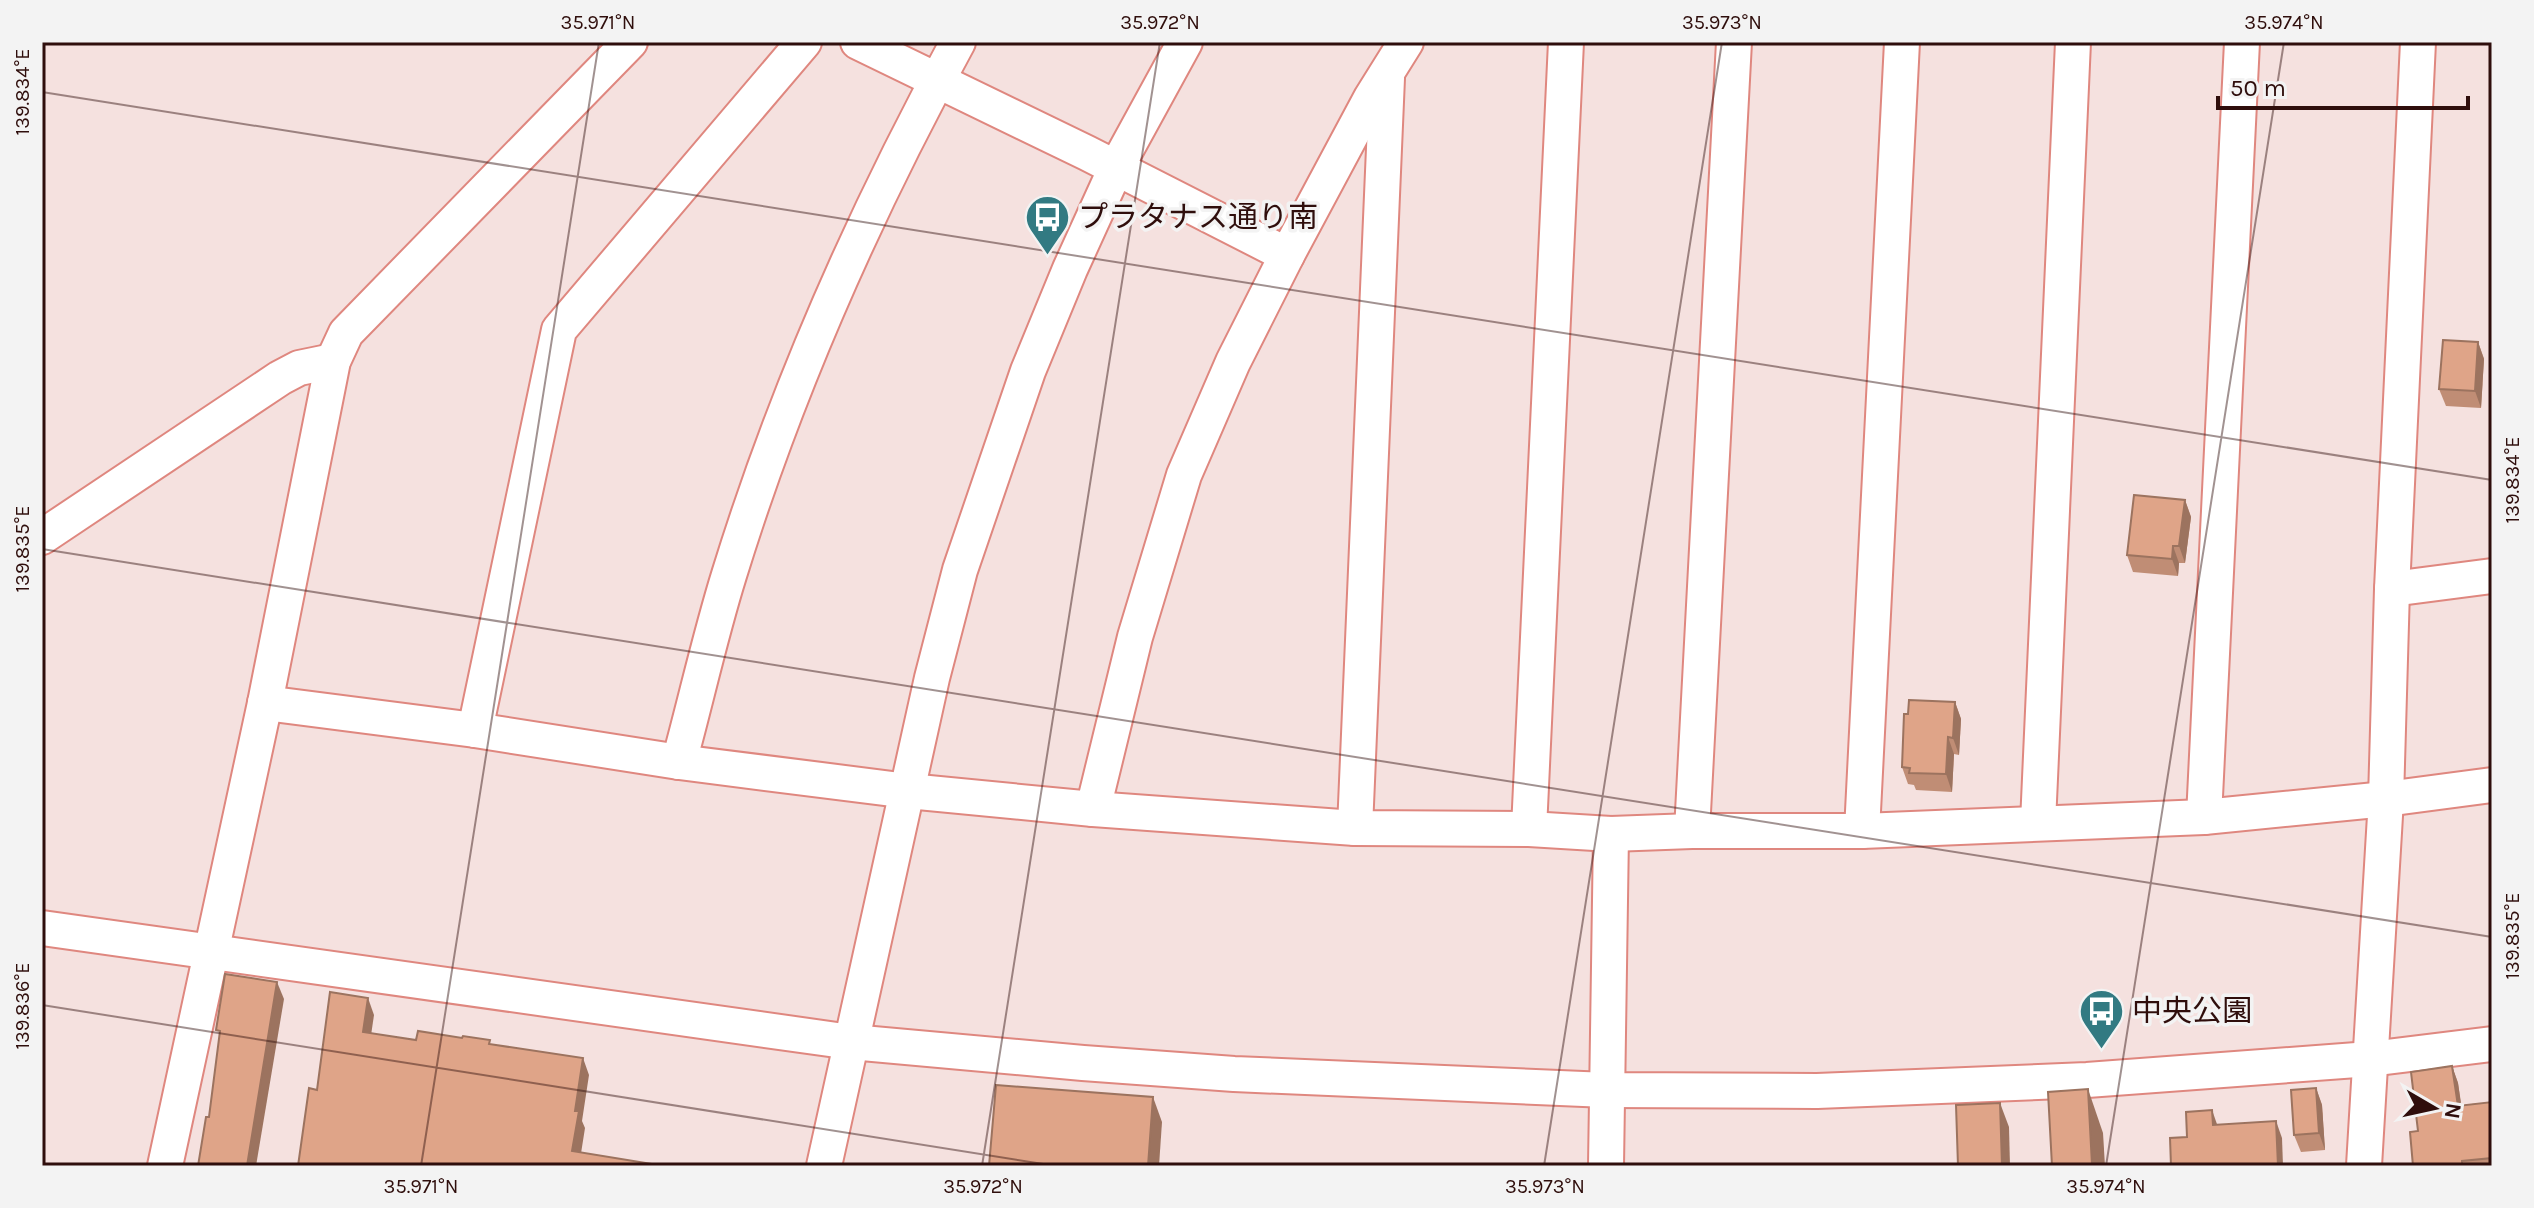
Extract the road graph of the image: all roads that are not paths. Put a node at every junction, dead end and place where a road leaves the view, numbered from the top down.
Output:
1 (630, 42) edge
2 (804, 42) edge
3 (858, 42) edge
4 (958, 42) edge
5 (1185, 42) edge
6 (1406, 42) edge
7 (1566, 42) edge
8 (1734, 42) edge
9 (1902, 42) edge
10 (2073, 42) edge
11 (2242, 42) edge
12 (2418, 42) edge
13 (1387, 74) junction
14 (937, 80) junction
15 (1116, 168) junction
16 (1287, 255) junction
17 (333, 361) junction
18 (42, 537) edge
19 (2492, 576) edge
20 (2392, 589) junction
21 (265, 703) junction
22 (475, 730) junction
23 (679, 762) junction
24 (2492, 785) edge
25 (908, 791) junction
26 (2386, 799) junction
27 (1093, 809) junction
28 (2204, 817) junction
29 (2038, 823) junction
30 (1355, 828) junction
31 (1529, 829) junction
32 (1692, 831) junction
33 (1862, 831) junction
34 (1611, 834) junction
35 (42, 928) edge
36 (210, 952) junction
37 (851, 1042) junction
38 (2492, 1044) edge
39 (2370, 1059) junction
40 (1607, 1090) junction
41 (165, 1166) edge
42 (824, 1166) edge
43 (1606, 1166) edge
44 (2364, 1166) edge

1 - 17 street
2 - 22 street
3 - 14 street
4 - 14 street
5 - 15 street
6 - 13 street
7 - 31 street
8 - 32 street
9 - 33 street
10 - 29 street
11 - 28 street
12 - 20 street
13 - 16 street
13 - 30 street
14 - 15 street
14 - 23 street
15 - 16 street
15 - 25 street
16 - 27 street
17 - 18 street
17 - 21 street
19 - 20 street
20 - 26 street
21 - 22 street
21 - 36 street
22 - 23 street
23 - 25 street
24 - 26 street
25 - 27 street
25 - 37 street
26 - 28 street
26 - 39 street
27 - 30 street
28 - 29 street
29 - 33 street
30 - 31 street
31 - 34 street
32 - 33 street
32 - 34 street
34 - 40 street
35 - 36 street
36 - 37 street
36 - 41 street
37 - 40 street
37 - 42 street
38 - 39 street
39 - 40 street
39 - 44 street
40 - 43 street

